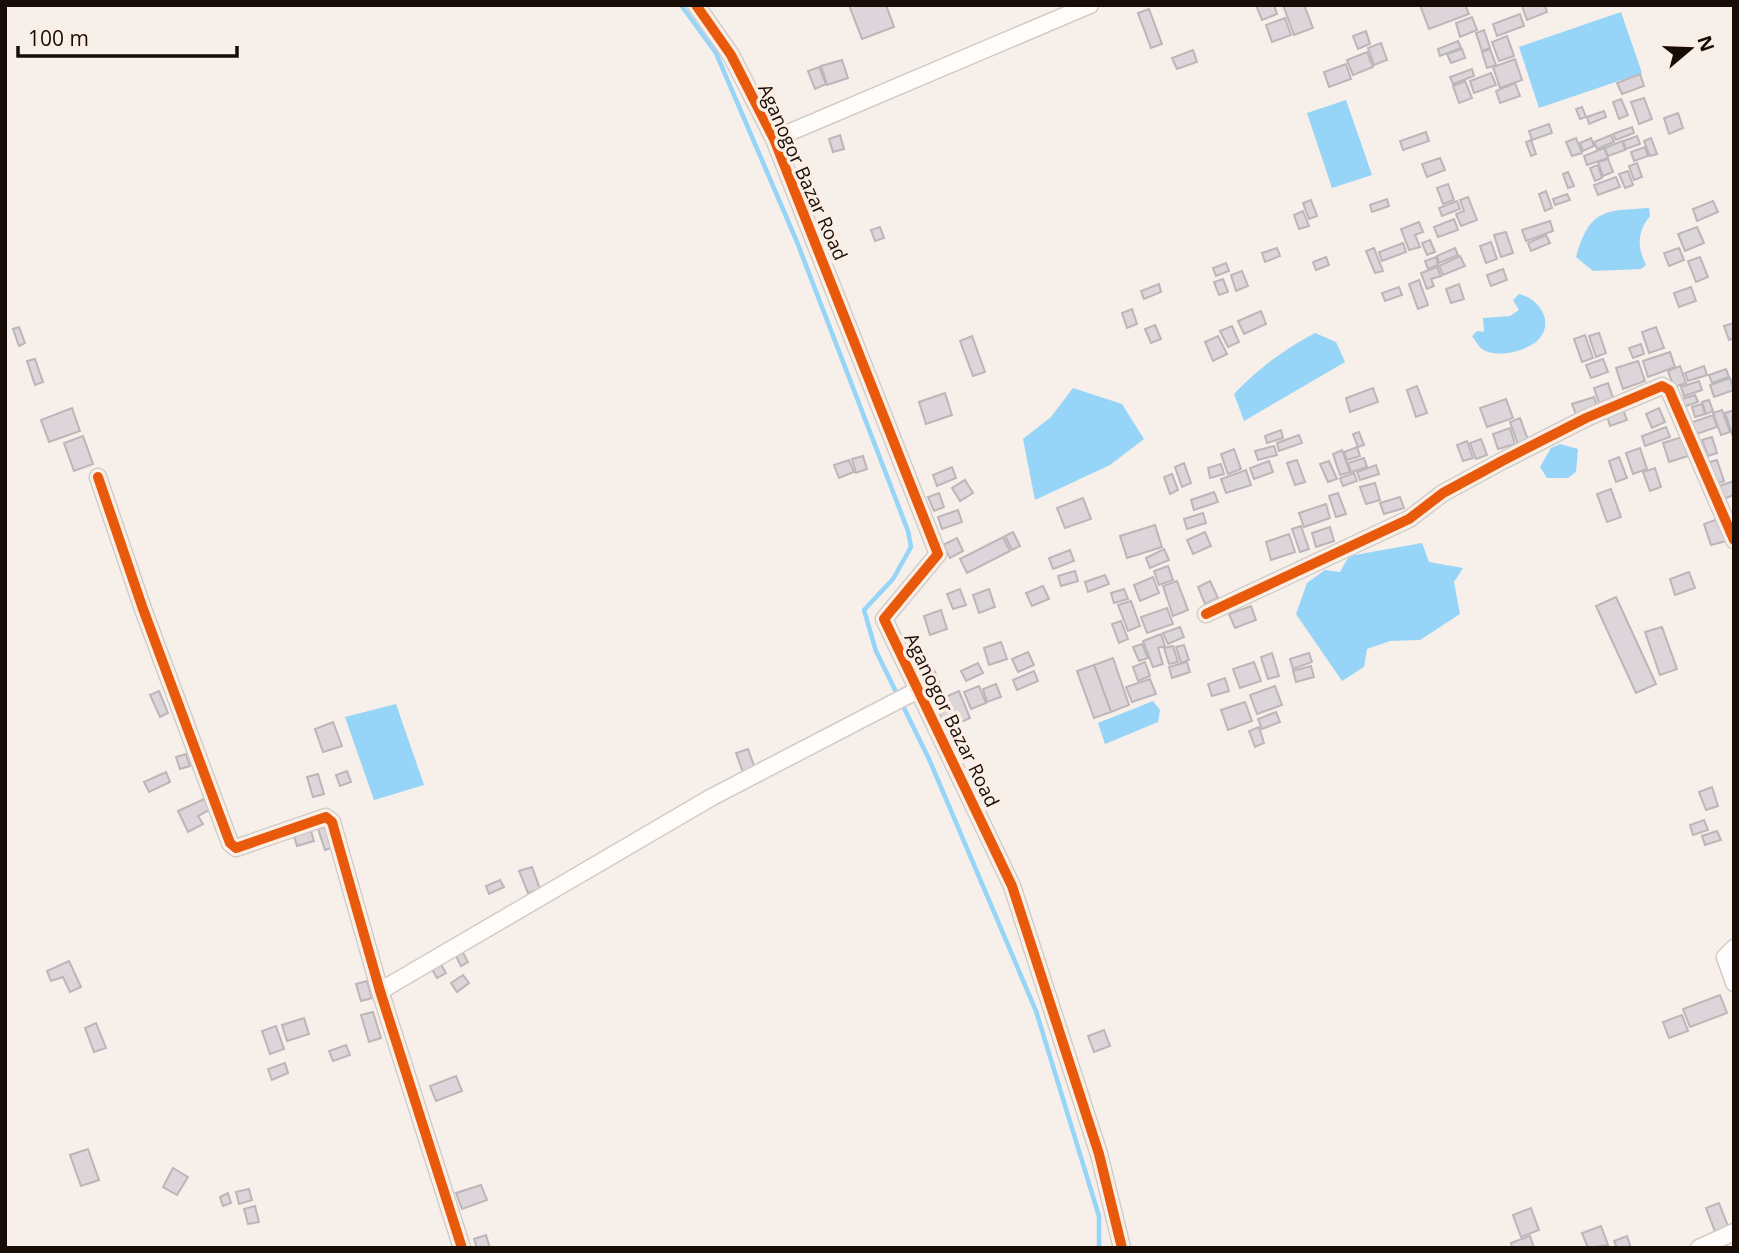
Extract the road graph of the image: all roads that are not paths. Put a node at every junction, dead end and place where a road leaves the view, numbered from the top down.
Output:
1 (696, 5) edge
2 (1090, 5) edge
3 (775, 139) junction
4 (98, 477) dead end
5 (1734, 540) edge
6 (1206, 614) dead end
7 (913, 693) junction
8 (1734, 948) edge
9 (1734, 984) edge
10 (380, 991) junction
11 (1734, 1232) edge
12 (463, 1248) edge
13 (1122, 1248) edge
14 (1699, 1248) edge

1 - 3 street, Aganogor Bazar Road
2 - 3 street
3 - 7 street, Aganogor Bazar Road
4 - 10 street
5 - 6 street
7 - 10 street
7 - 13 street, Aganogor Bazar Road
8 - 9 street
10 - 12 street
11 - 14 street

